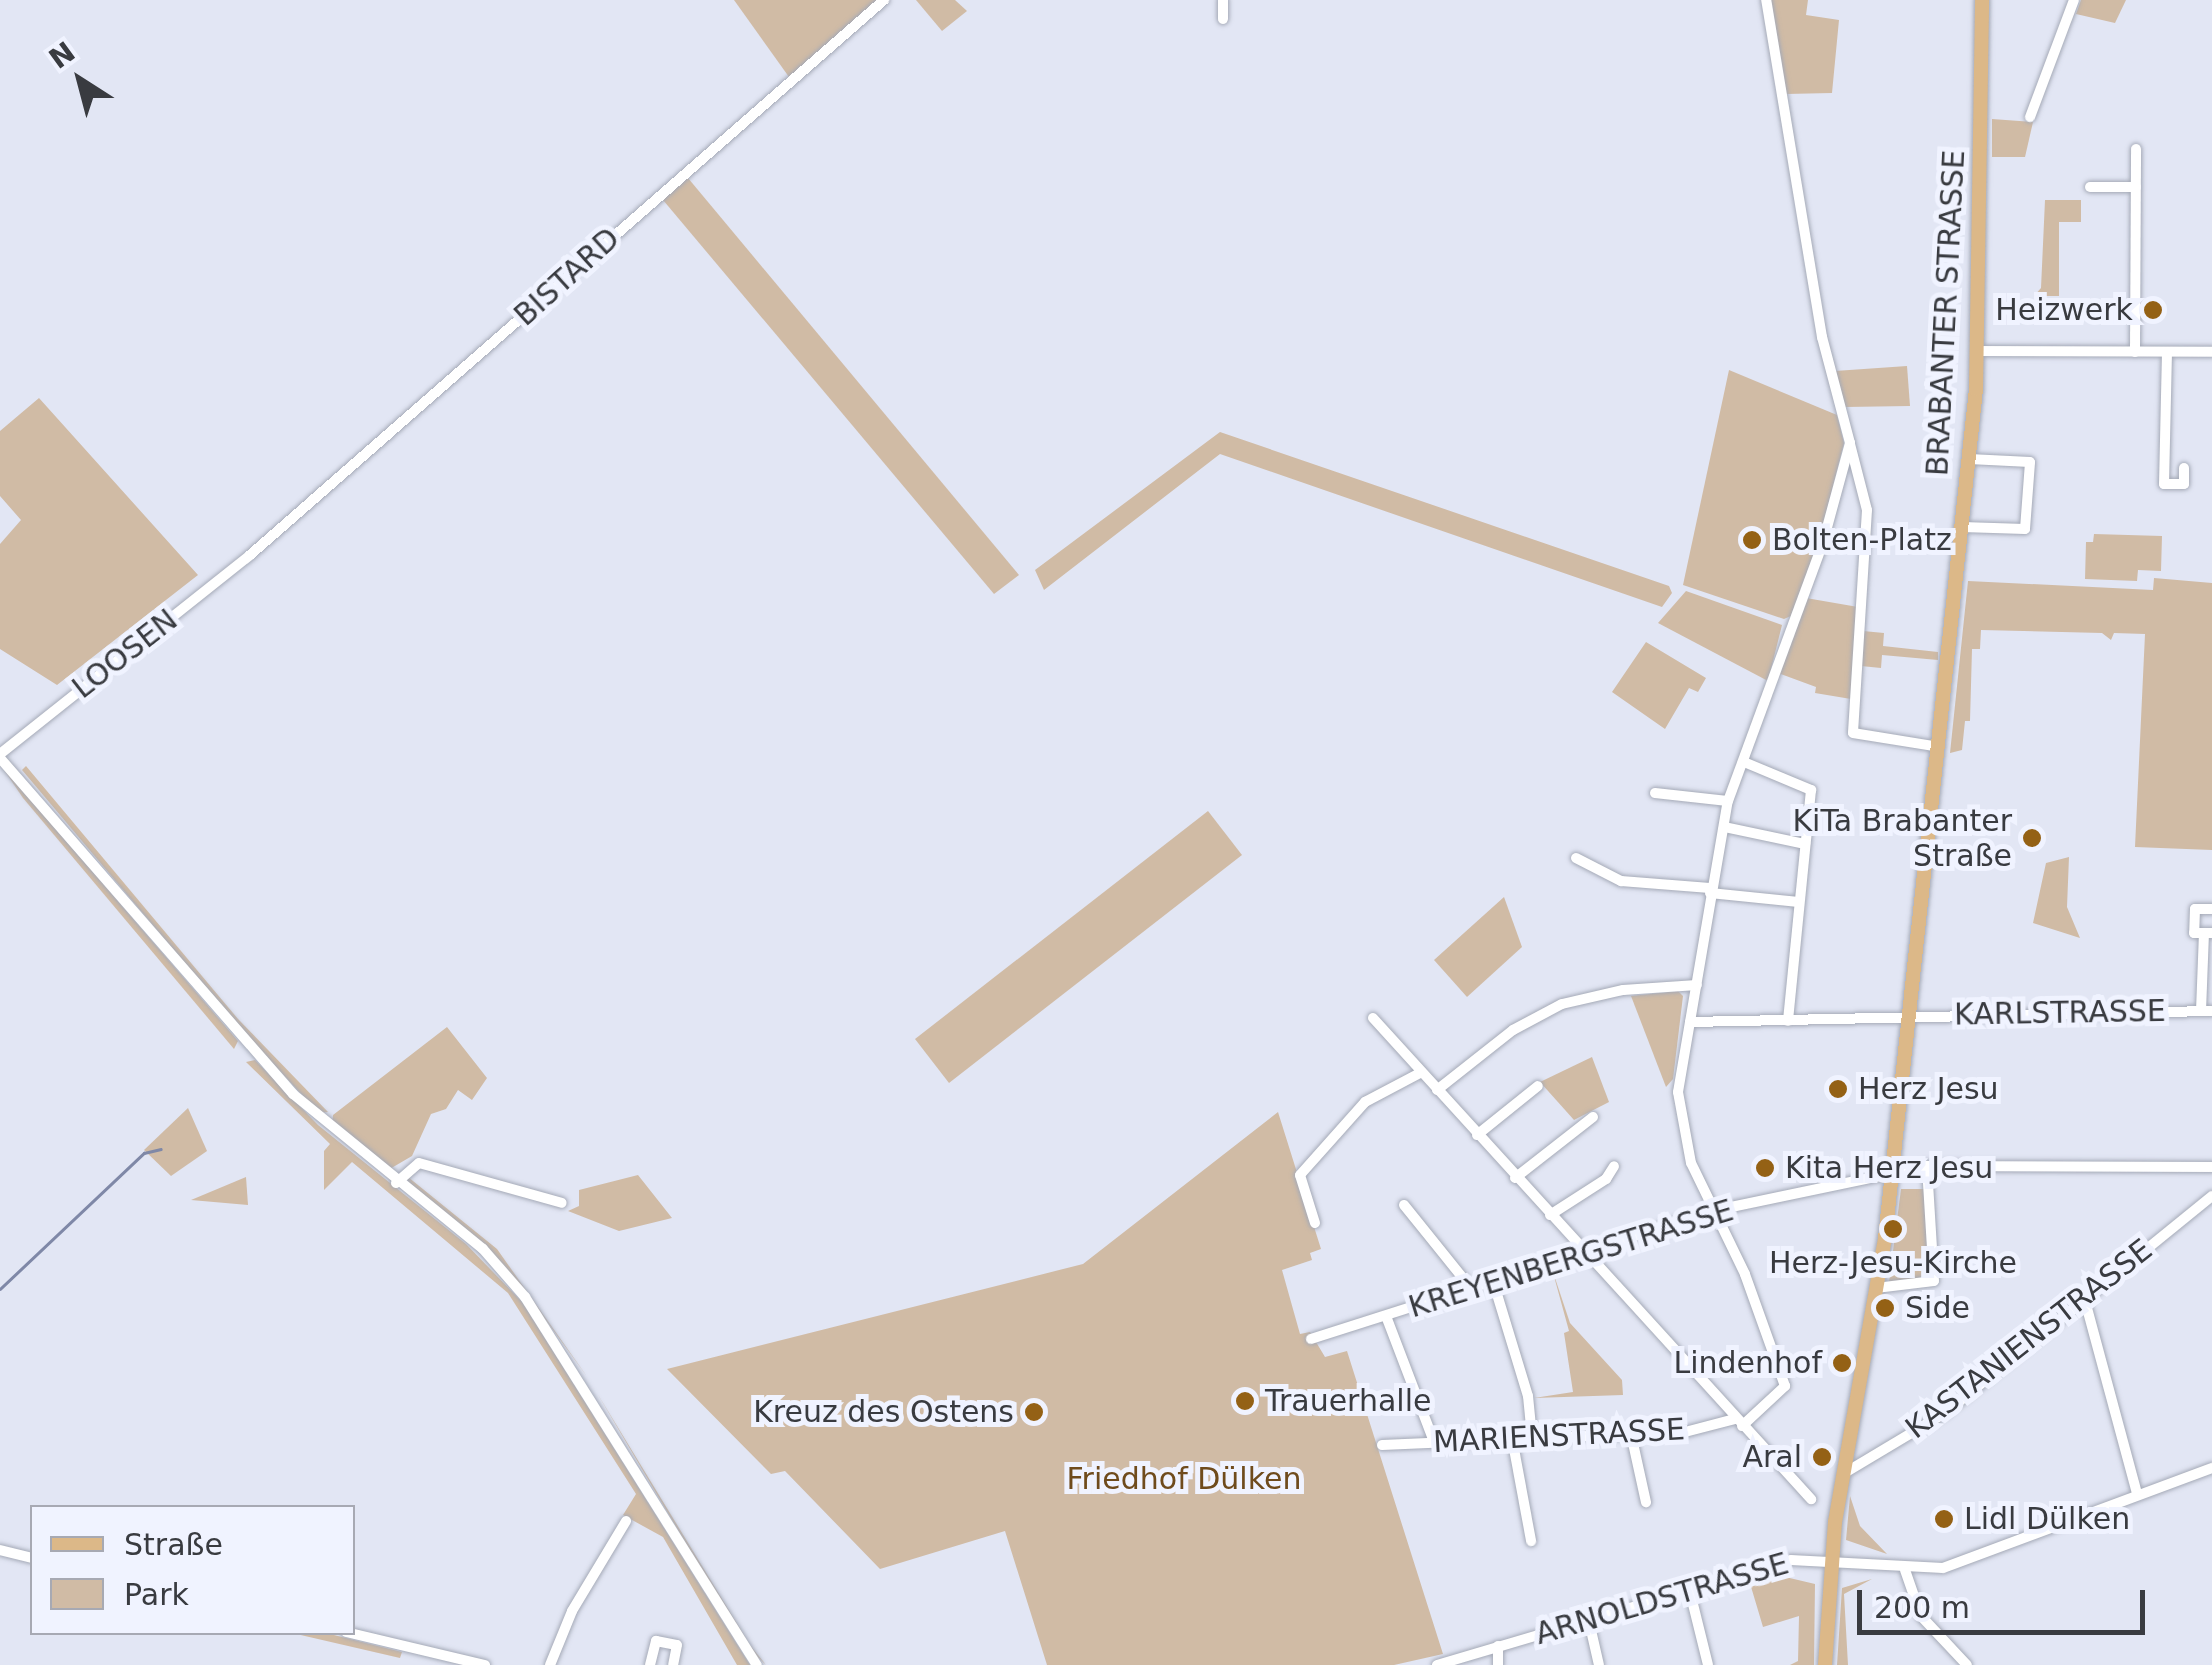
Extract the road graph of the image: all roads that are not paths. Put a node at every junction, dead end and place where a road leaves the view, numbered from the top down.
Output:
1 (884, 0) edge
2 (1223, 0) edge
3 (1766, 0) edge
4 (1982, 0) edge
5 (2074, 0) edge
6 (1223, 20) dead end
7 (2030, 117) dead end
8 (2136, 149) dead end
9 (2136, 187) junction
10 (2090, 188) dead end
11 (1978, 351) junction
12 (2135, 352) junction
13 (2167, 352) junction
14 (2212, 352) edge
15 (1850, 444) junction
16 (1969, 459) junction
17 (2184, 468) dead end
18 (1962, 527) junction
19 (250, 554) joint
20 (1939, 747) junction
21 (0, 756) edge
22 (1744, 762) junction
23 (1654, 794) dead end
24 (1728, 801) junction
25 (1724, 827) junction
26 (1805, 844) junction
27 (1576, 858) dead end
28 (1710, 890) junction
29 (1799, 902) junction
30 (2212, 909) edge
31 (2208, 933) edge
32 (1697, 985) junction
33 (2206, 1011) edge
34 (1907, 1015) junction
35 (1373, 1018) dead end
36 (1788, 1020) junction
37 (1690, 1022) junction
38 (1422, 1072) junction
39 (1538, 1086) dead end
40 (1437, 1090) junction
41 (1593, 1117) dead end
42 (1477, 1135) junction
43 (1614, 1166) dead end
44 (1927, 1166) junction
45 (2212, 1167) edge
46 (1891, 1173) junction
47 (1515, 1178) junction
48 (396, 1182) junction
49 (2212, 1196) edge
50 (562, 1203) dead end
51 (1404, 1205) dead end
52 (1712, 1211) junction
53 (1550, 1216) junction
54 (1315, 1223) dead end
55 (1585, 1254) junction
56 (1492, 1281) junction
57 (1470, 1288) junction
58 (1876, 1288) junction
59 (2084, 1298) junction
60 (1386, 1316) junction
61 (1311, 1339) dead end
62 (1738, 1423) junction
63 (1630, 1434) junction
64 (1532, 1437) junction
65 (1512, 1438) junction
66 (1435, 1444) junction
67 (1382, 1445) dead end
68 (2212, 1468) edge
69 (1842, 1474) junction
70 (2137, 1494) junction
71 (1811, 1499) dead end
72 (1646, 1502) dead end
73 (626, 1521) dead end
74 (1531, 1540) dead end
75 (0, 1550) edge
76 (30, 1558) edge
77 (1830, 1561) junction
78 (1905, 1570) junction
79 (1690, 1588) junction
80 (1588, 1618) junction
81 (355, 1634) edge
82 (1498, 1646) junction
83 (486, 1665) edge
84 (550, 1665) edge
85 (650, 1665) edge
86 (672, 1665) edge
87 (757, 1665) edge
88 (1437, 1665) edge
89 (1498, 1665) edge
90 (1599, 1665) edge
91 (1708, 1665) edge
92 (1825, 1665) edge
93 (1967, 1665) edge

1 - 19 street, BISTARD
2 - 6 street
3 - 15 street
4 - 11 main road, BRABANTER STRASSE
5 - 7 street
8 - 9 street
9 - 10 street
9 - 12 street
11 - 12 street
11 - 16 main road, BRABANTER STRASSE
12 - 13 street
13 - 14 street
13 - 17 street
15 - 20 street
15 - 22 street
16 - 18 main road, BRABANTER STRASSE
16 - 18 street
18 - 20 main road, BRABANTER STRASSE
19 - 21 street, LOOSEN
20 - 34 main road, BRABANTER STRASSE
21 - 48 street, LOOSEN
22 - 24 street
22 - 26 street
23 - 24 street
24 - 25 street
25 - 26 street
25 - 28 street
26 - 29 street
27 - 28 street
28 - 29 street
28 - 32 street
29 - 36 street
30 - 31 street
31 - 33 street
32 - 37 street
32 - 40 street
33 - 34 street, KARLSTRASSE
34 - 36 street, KARLSTRASSE
34 - 46 main road, BRABANTER STRASSE
35 - 38 street
36 - 37 street, KARLSTRASSE
37 - 52 street
38 - 40 street
38 - 54 street
39 - 42 street
40 - 42 street
41 - 47 street
42 - 47 street
43 - 53 street
44 - 45 street, KREYENBERGSTRASSE
44 - 46 street, KREYENBERGSTRASSE
44 - 58 street
46 - 52 street, KREYENBERGSTRASSE
46 - 58 main road, BRABANTER STRASSE
47 - 53 street
48 - 50 street
48 - 87 street, LOOSEN
49 - 59 street, KASTANIENSTRASSE
51 - 57 street
52 - 55 street, KREYENBERGSTRASSE
52 - 62 street
53 - 55 street
55 - 56 street, KREYENBERGSTRASSE
55 - 62 street
56 - 57 street, KREYENBERGSTRASSE
56 - 64 street
57 - 60 street, KREYENBERGSTRASSE
58 - 69 main road, BRABANTER STRASSE
59 - 69 street, KASTANIENSTRASSE
59 - 70 street
60 - 61 street, KREYENBERGSTRASSE
60 - 66 street
62 - 63 street, MARIENSTRASSE
62 - 71 street
63 - 64 street, MARIENSTRASSE
63 - 72 street
64 - 65 street, MARIENSTRASSE
65 - 66 street, MARIENSTRASSE
65 - 74 street
66 - 67 street, MARIENSTRASSE
68 - 70 street, ARNOLDSTRASSE
69 - 77 main road, BRABANTER STRASSE
70 - 78 street, ARNOLDSTRASSE
73 - 84 street
75 - 76 street
77 - 78 street, ARNOLDSTRASSE
77 - 79 street, ARNOLDSTRASSE
77 - 92 main road, BRABANTER STRASSE
78 - 93 street
79 - 80 street, ARNOLDSTRASSE
79 - 91 street
80 - 82 street, ARNOLDSTRASSE
80 - 90 street
81 - 83 street
82 - 88 street, ARNOLDSTRASSE
82 - 89 street
85 - 86 street

